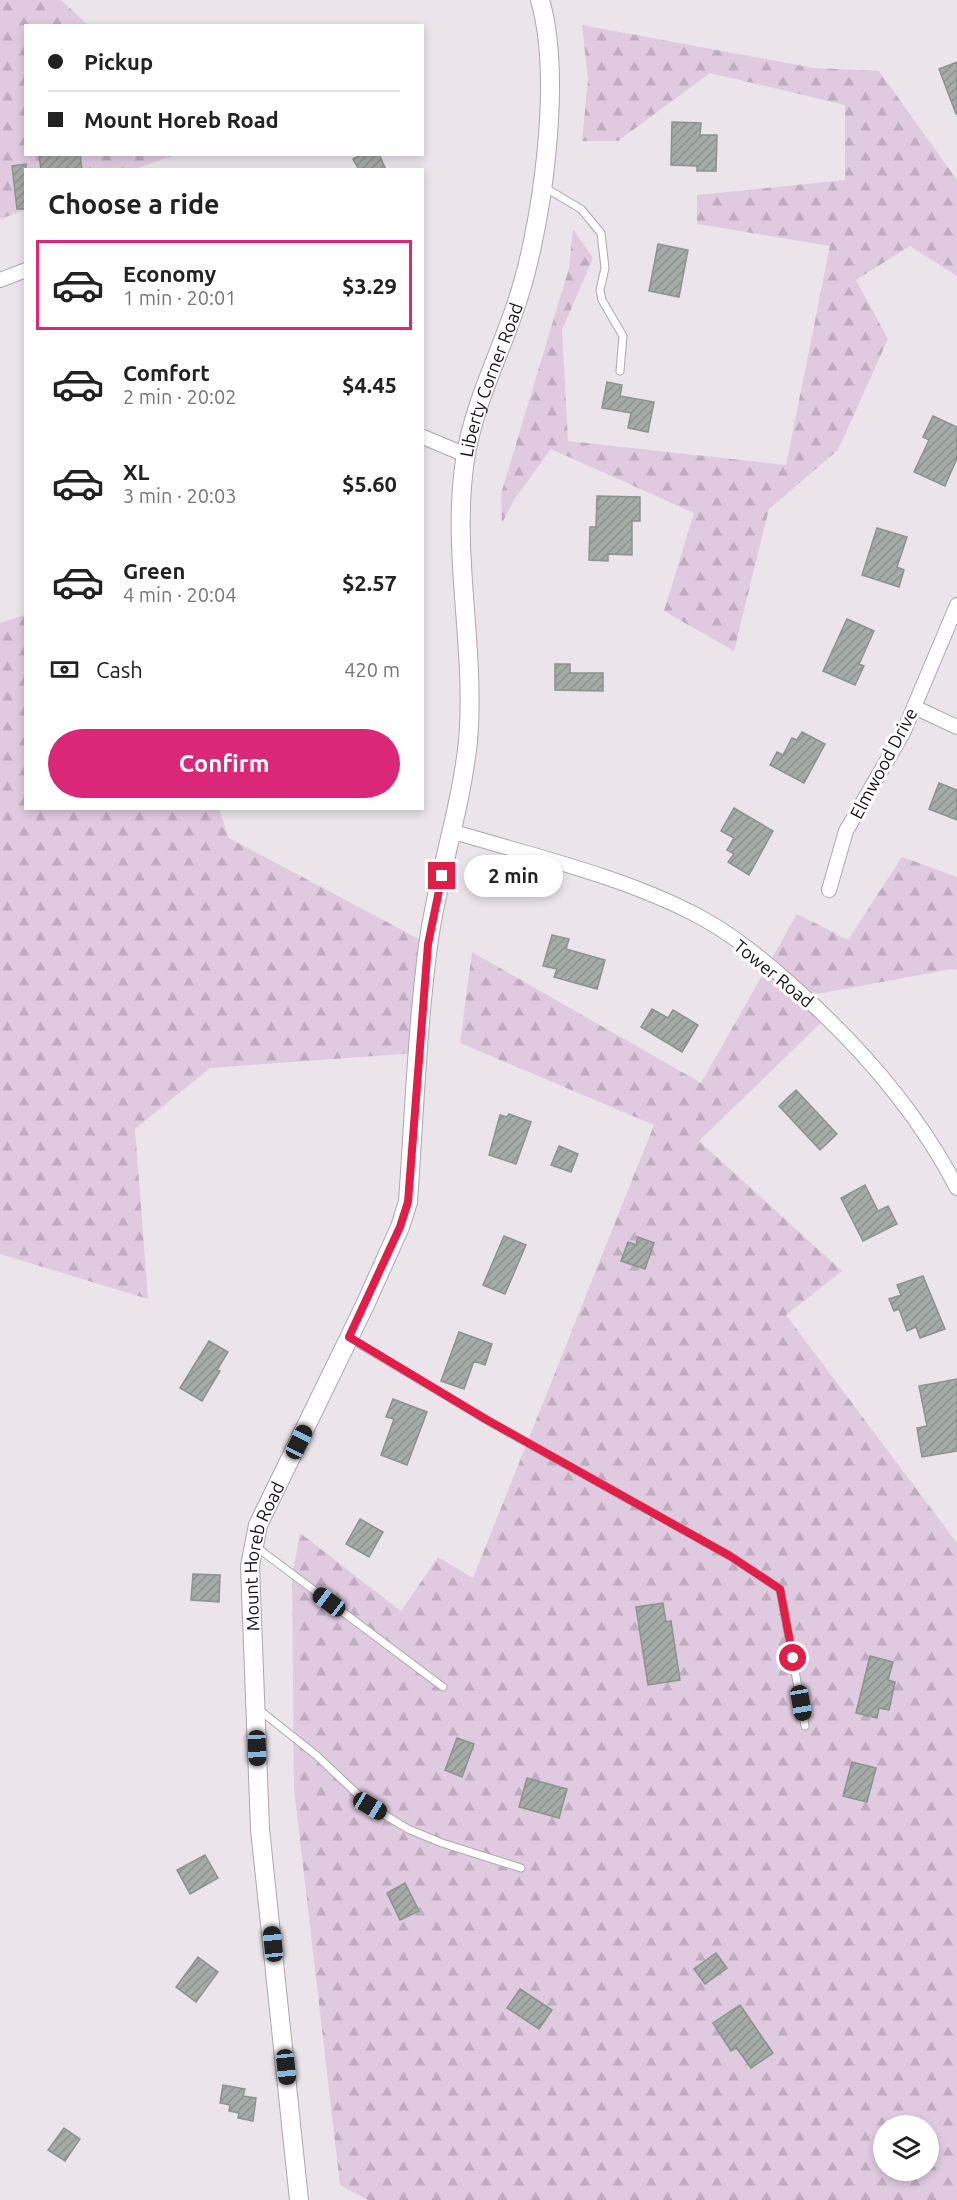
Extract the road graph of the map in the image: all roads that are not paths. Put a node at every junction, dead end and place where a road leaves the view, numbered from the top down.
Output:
1 (540, 0) edge
2 (542, 186) junction
3 (24, 271) edge
4 (0, 280) edge
5 (620, 371) dead end
6 (424, 437) edge
7 (466, 455) junction
8 (957, 605) edge
9 (914, 707) junction
10 (957, 727) edge
11 (465, 764) joint
12 (451, 831) junction
13 (829, 890) dead end
14 (957, 1188) edge
15 (349, 1337) junction
16 (253, 1544) junction
17 (443, 1687) dead end
18 (255, 1707) junction
19 (805, 1726) dead end
20 (521, 1868) dead end
21 (299, 2200) edge

1 - 2 street, Liberty Corner Road
2 - 5 lane
2 - 7 street, Liberty Corner Road
3 - 4 street
6 - 7 street
7 - 11 street, Liberty Corner Road
8 - 9 street, Elmwood Drive
9 - 10 street
9 - 13 street, Elmwood Drive
11 - 12 street, Mount Horeb Road
12 - 14 street, Tower Road
12 - 15 street, Mount Horeb Road
15 - 16 street, Mount Horeb Road
15 - 19 lane
16 - 17 lane
16 - 18 street, Mount Horeb Road
18 - 20 lane
18 - 21 street, Mount Horeb Road

